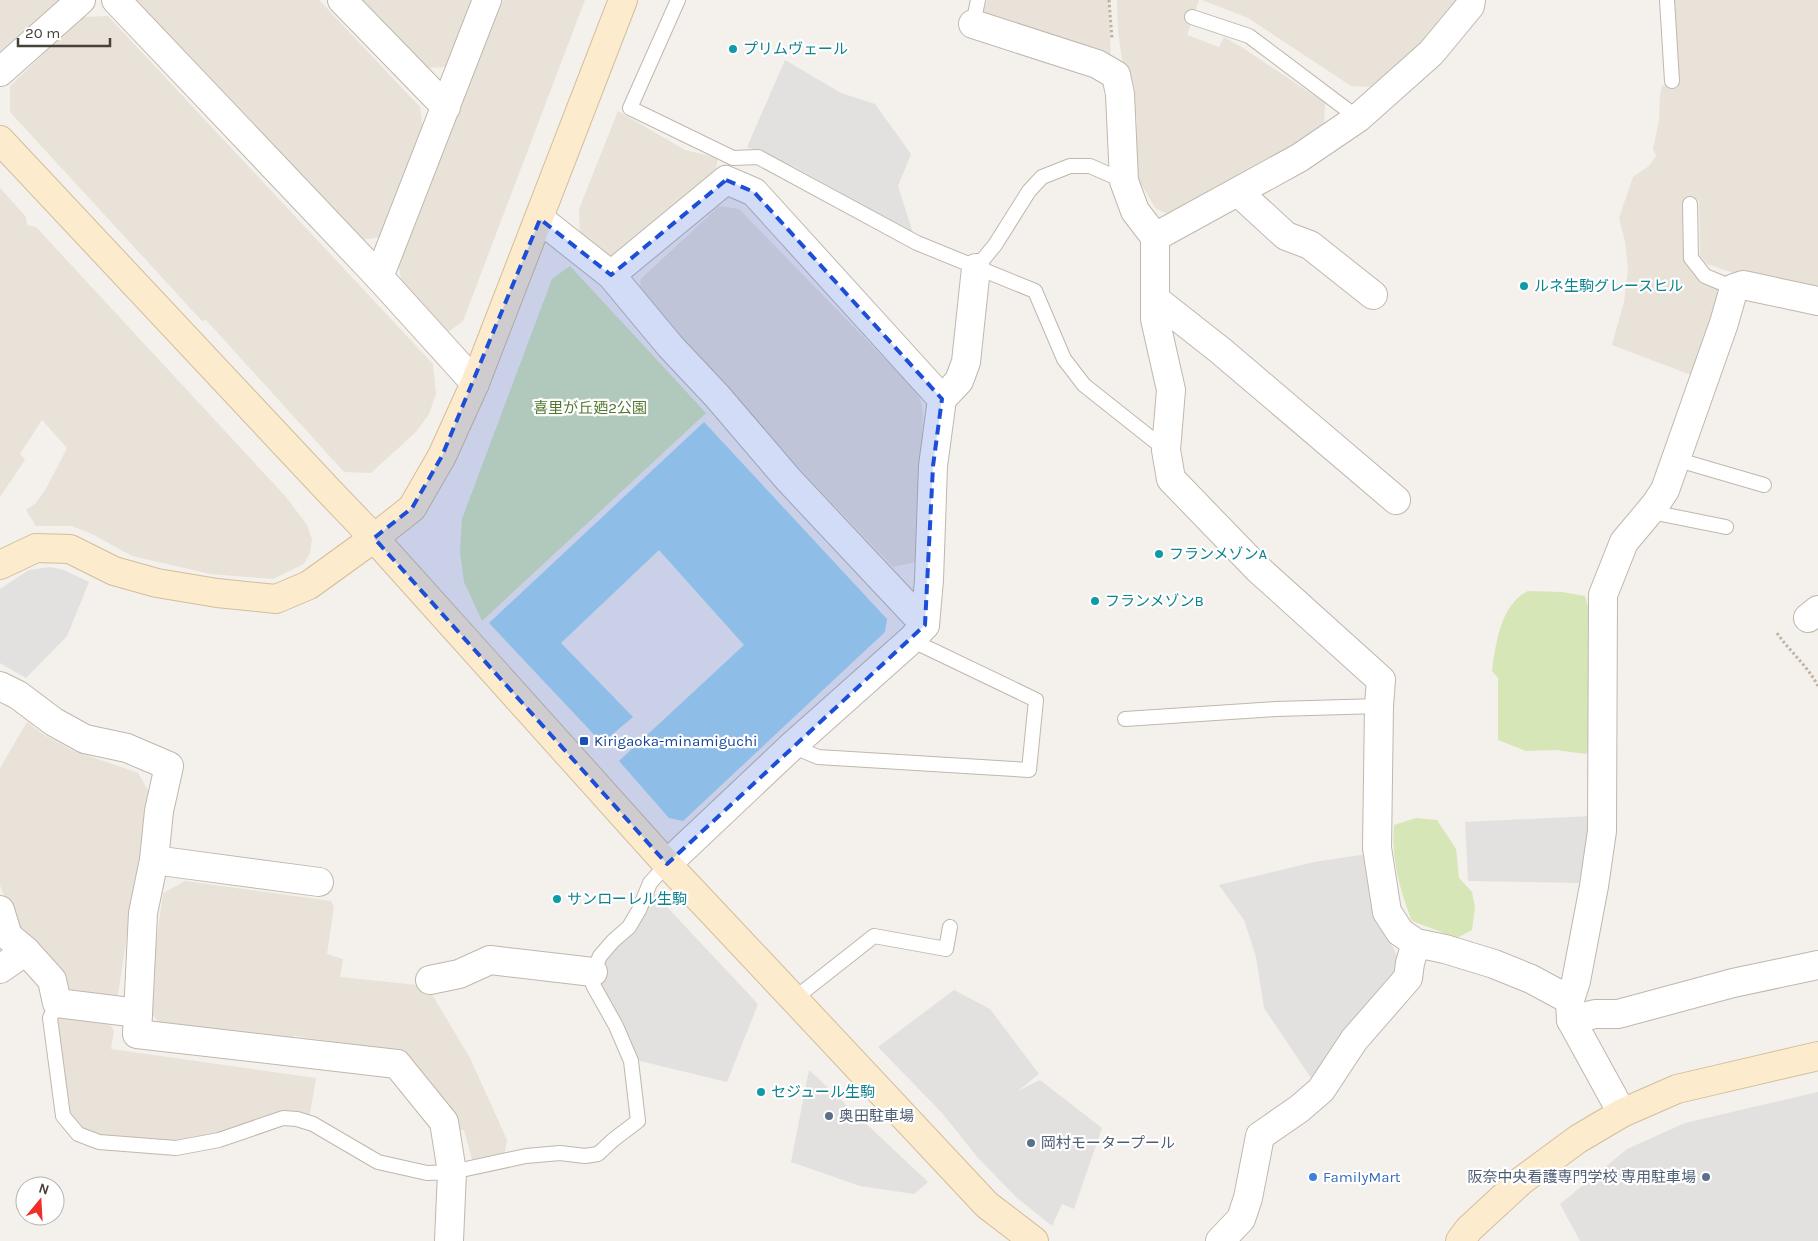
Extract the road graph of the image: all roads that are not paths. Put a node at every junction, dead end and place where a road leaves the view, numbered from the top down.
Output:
1 (81, 0) edge
2 (116, 0) edge
3 (342, 0) edge
4 (487, 0) edge
5 (624, 0) edge
6 (678, 0) edge
7 (1471, 0) edge
8 (1667, 0) edge
9 (975, 12) edge
10 (1192, 17) dead end
11 (0, 72) edge
12 (1672, 81) dead end
13 (446, 107) junction
14 (1358, 118) junction
15 (0, 140) edge
16 (729, 169) junction
17 (1124, 181) junction
18 (1238, 192) junction
19 (1690, 204) dead end
20 (540, 219) junction
21 (1155, 237) junction
22 (976, 268) junction
23 (611, 275) junction
24 (378, 277) junction
25 (1734, 288) junction
26 (1373, 295) dead end
27 (1155, 299) junction
28 (1818, 301) edge
29 (475, 384) junction
30 (942, 399) junction
31 (1166, 450) junction
32 (1675, 459) junction
33 (1764, 485) dead end
34 (1396, 500) dead end
35 (1655, 505) junction
36 (1726, 527) dead end
37 (374, 538) junction
38 (0, 565) edge
39 (918, 632) junction
40 (0, 686) edge
41 (1379, 706) junction
42 (1126, 719) dead end
43 (792, 746) junction
44 (154, 860) junction
45 (667, 864) junction
46 (319, 882) dead end
47 (0, 910) edge
48 (950, 927) dead end
49 (1416, 943) junction
50 (26, 951) junction
51 (1818, 965) edge
52 (0, 969) edge
53 (593, 972) junction
54 (430, 980) dead end
55 (794, 999) junction
56 (57, 1003) junction
57 (1570, 1010) junction
58 (138, 1013) junction
59 (1818, 1056) edge
60 (1622, 1113) junction
61 (452, 1172) junction
62 (1244, 1230) edge
63 (449, 1241) edge
64 (1034, 1241) edge
65 (1220, 1241) edge
66 (1460, 1241) edge

1 - 11 street
2 - 24 street
3 - 13 street
4 - 13 street
5 - 20 street
6 - 16 lane
7 - 14 street
8 - 12 lane
9 - 17 street
10 - 14 lane
13 - 24 street
14 - 18 street
15 - 37 street
16 - 22 lane
16 - 23 street
16 - 30 street
17 - 21 street
17 - 22 lane
18 - 21 street
18 - 26 street
19 - 25 lane
20 - 23 street
20 - 29 street
21 - 27 street
22 - 30 street
22 - 31 lane
23 - 39 street
24 - 29 street
25 - 28 street
25 - 32 street
27 - 31 street
27 - 34 street
29 - 37 street
30 - 39 street
31 - 41 street
32 - 33 lane
32 - 35 street
35 - 36 lane
35 - 57 street
37 - 38 street
37 - 45 street
39 - 43 street
39 - 43 lane
40 - 44 street
41 - 42 lane
41 - 49 street
43 - 45 street
44 - 46 street
44 - 58 street
45 - 53 lane
45 - 55 street
47 - 50 street
48 - 55 lane
49 - 57 street
49 - 62 street
50 - 52 street
50 - 56 street
51 - 57 street
53 - 54 street
53 - 61 lane
55 - 64 street
56 - 58 street
56 - 61 lane
57 - 60 street
58 - 61 street
59 - 60 street
60 - 66 street
61 - 63 street
62 - 65 street

